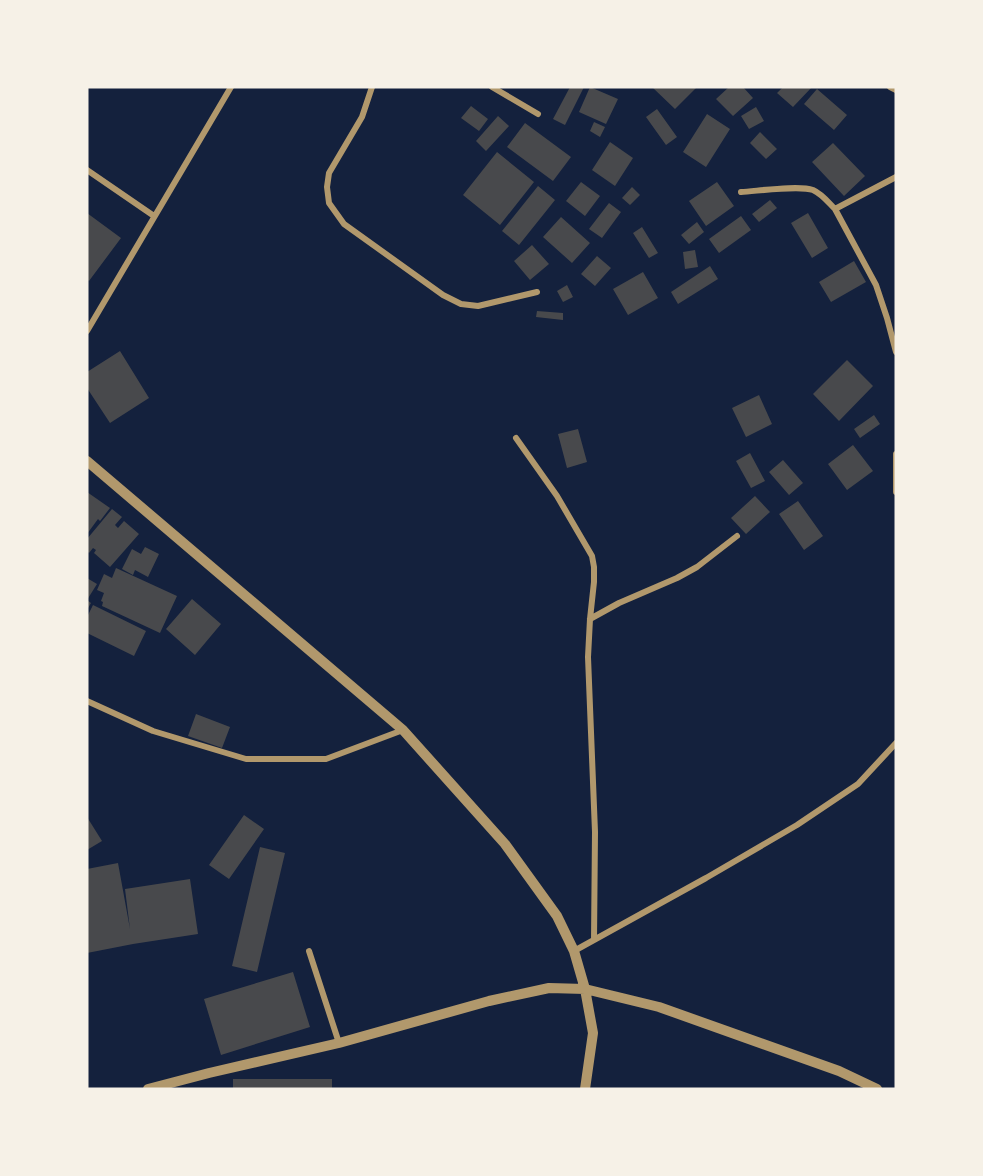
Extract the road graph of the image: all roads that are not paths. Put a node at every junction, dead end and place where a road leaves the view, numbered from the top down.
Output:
1 (231, 87) edge
2 (372, 87) edge
3 (492, 87) edge
4 (890, 87) edge
5 (896, 90) edge
6 (538, 114) dead end
7 (87, 170) edge
8 (896, 177) edge
9 (741, 192) dead end
10 (835, 209) junction
11 (154, 216) junction
12 (537, 292) dead end
13 (87, 331) edge
14 (896, 352) edge
15 (516, 438) dead end
16 (896, 454) edge
17 (87, 461) edge
18 (896, 492) edge
19 (737, 536) dead end
20 (590, 619) junction
21 (87, 701) edge
22 (403, 730) junction
23 (896, 743) edge
24 (594, 940) junction
25 (309, 951) dead end
26 (574, 951) junction
27 (585, 989) junction
28 (339, 1042) junction
29 (148, 1089) edge
30 (585, 1089) edge
31 (877, 1089) edge

1 - 11 street
2 - 12 street
3 - 6 street
4 - 5 street
7 - 11 street
8 - 10 street
9 - 10 street
10 - 14 street
11 - 13 street
15 - 20 street
16 - 18 street
17 - 22 street
19 - 20 street
20 - 24 street
21 - 22 street
22 - 26 street
23 - 24 street
24 - 26 street
25 - 28 street
26 - 27 street
27 - 28 street
27 - 30 street
27 - 31 street
28 - 29 street

